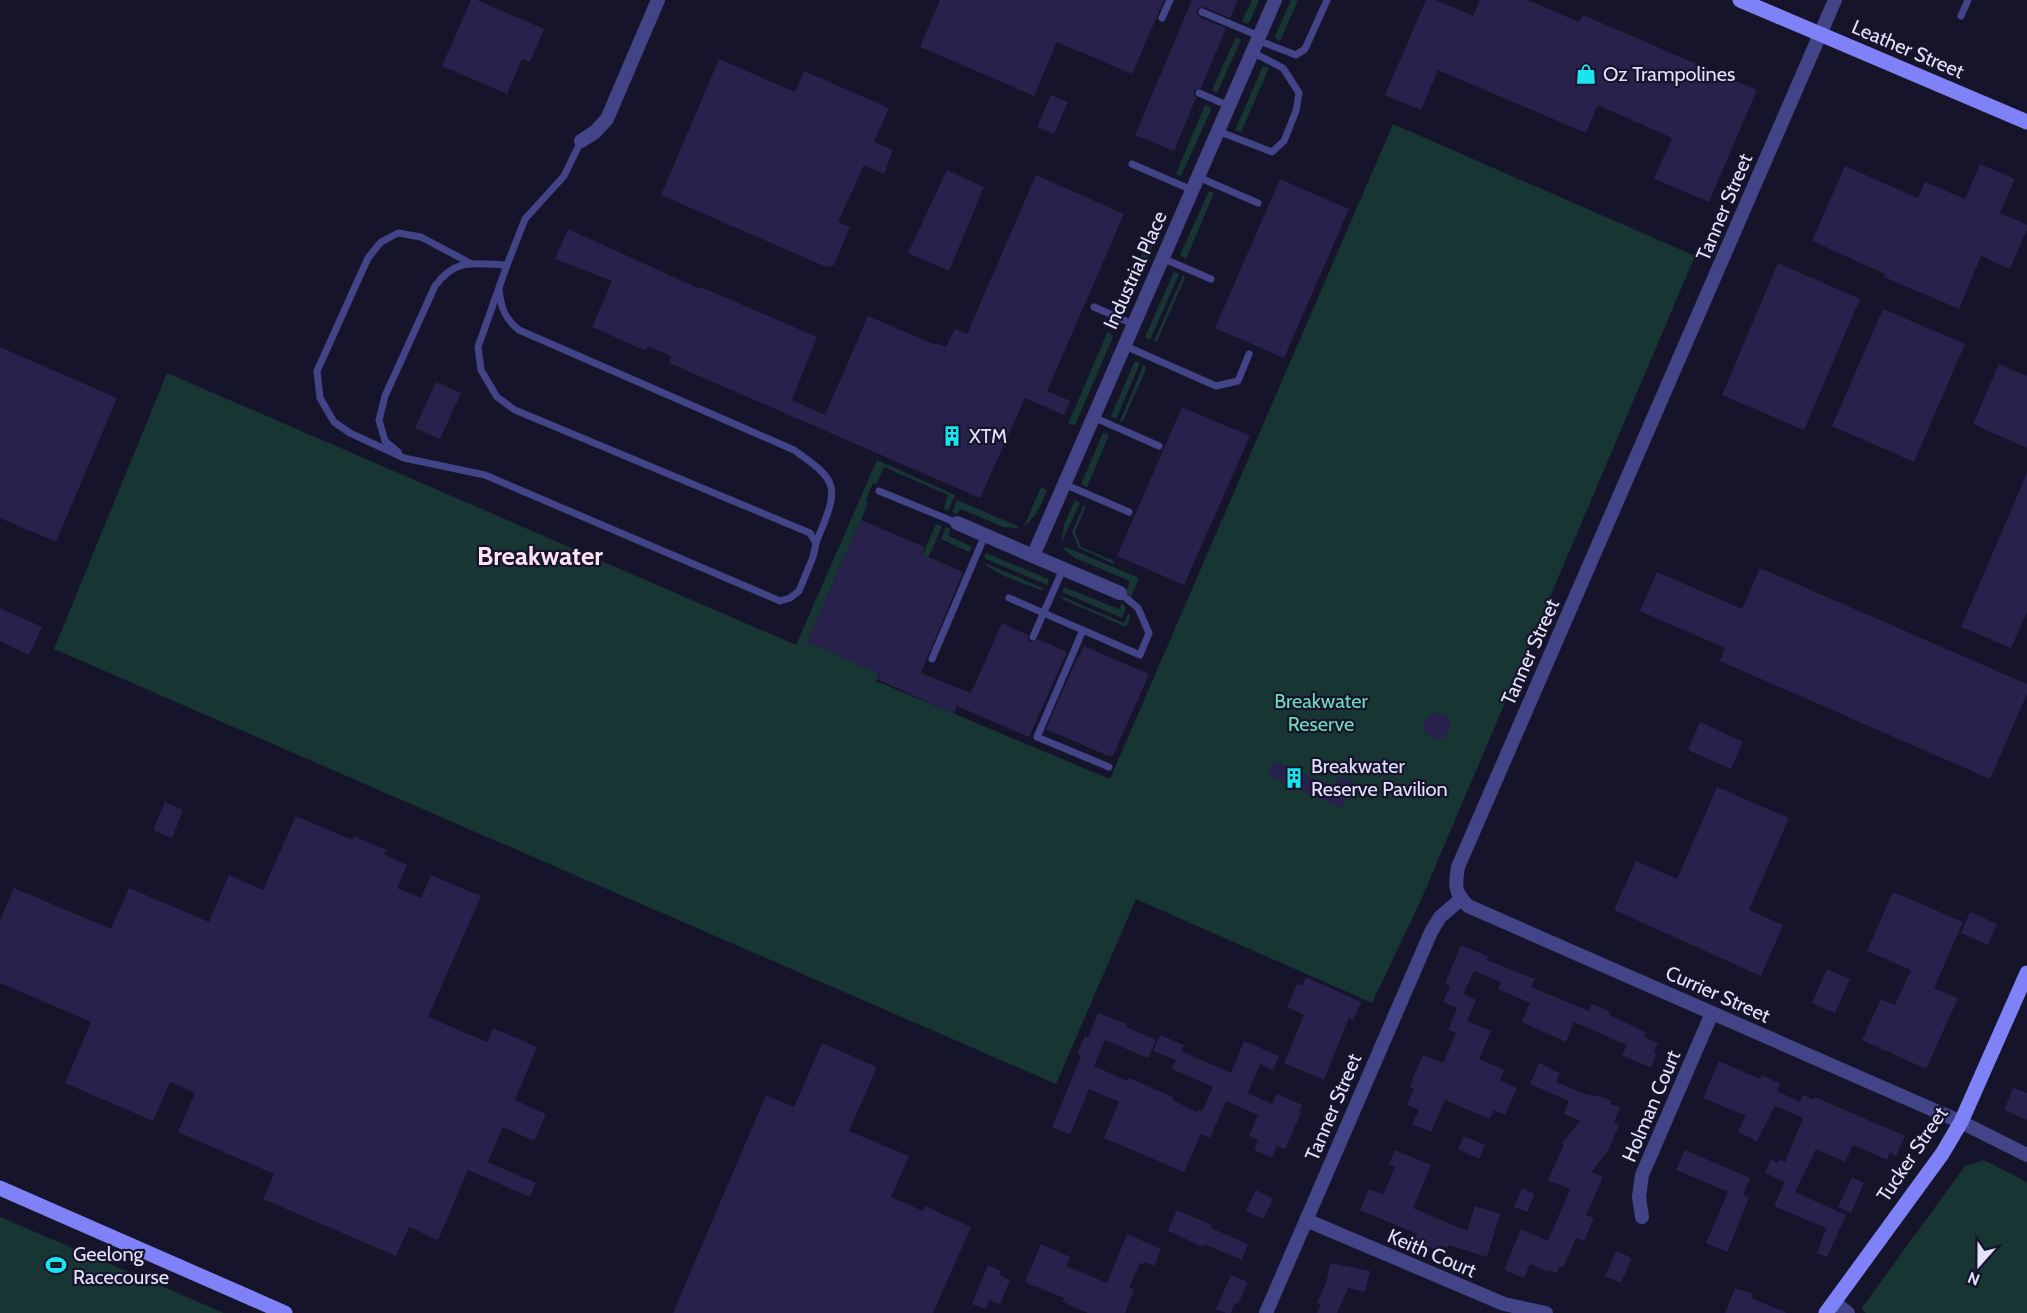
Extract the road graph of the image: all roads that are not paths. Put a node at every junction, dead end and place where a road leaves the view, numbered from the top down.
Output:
1 (658, 0) edge
2 (1170, 0) edge
3 (1275, 0) edge
4 (1327, 0) edge
5 (1740, 0) edge
6 (1835, 0) edge
7 (1968, 0) edge
8 (1202, 12) dead end
9 (1961, 16) dead end
10 (1162, 18) dead end
11 (1820, 35) junction
12 (1256, 43) junction
13 (1199, 93) dead end
14 (1229, 106) junction
15 (2027, 122) edge
16 (1218, 131) junction
17 (581, 141) joint
18 (1132, 164) dead end
19 (1195, 184) junction
20 (1258, 203) dead end
21 (1162, 258) junction
22 (470, 263) junction
23 (507, 265) junction
24 (1211, 279) dead end
25 (499, 287) junction
26 (1094, 307) dead end
27 (1133, 324) junction
28 (1123, 345) junction
29 (1249, 354) dead end
30 (1093, 417) junction
31 (1159, 446) dead end
32 (404, 458) junction
33 (1064, 484) junction
34 (879, 491) dead end
35 (1129, 512) dead end
36 (957, 523) joint
37 (985, 535) junction
38 (816, 543) junction
39 (1033, 556) junction
40 (1063, 569) junction
41 (1120, 593) joint
42 (1009, 598) dead end
43 (1044, 612) junction
44 (1083, 630) junction
45 (1033, 637) dead end
46 (932, 659) dead end
47 (1109, 767) dead end
48 (1461, 899) junction
49 (2027, 973) edge
50 (1712, 1013) junction
51 (1962, 1122) junction
52 (2027, 1155) edge
53 (0, 1188) edge
54 (1642, 1217) dead end
55 (1306, 1220) junction
56 (1830, 1308) edge
57 (285, 1313) edge
58 (1266, 1313) edge
59 (1546, 1313) edge
60 (1848, 1313) edge

1 - 17 street
2 - 10 lane
3 - 12 street, Industrial Place
4 - 12 lane
5 - 11 street, Leather Street
6 - 11 street, Tanner Street
7 - 9 lane
8 - 12 lane
11 - 15 street, Leather Street
11 - 48 street, Tanner Street
12 - 14 street, Industrial Place
12 - 16 lane
13 - 14 lane
14 - 16 street, Industrial Place
16 - 19 street, Industrial Place
17 - 23 lane
18 - 19 lane
19 - 20 lane
19 - 21 street, Industrial Place
21 - 24 lane
21 - 27 street, Industrial Place
22 - 23 lane
22 - 32 lane
22 - 32 lane
23 - 25 lane
25 - 38 lane
25 - 38 lane
26 - 27 lane
27 - 28 street, Industrial Place
28 - 29 lane
28 - 30 street, Industrial Place
30 - 31 lane
30 - 33 street, Industrial Place
32 - 38 lane
33 - 35 lane
33 - 39 street, Industrial Place
34 - 36 lane
36 - 37 street
37 - 39 street
37 - 46 lane
39 - 40 street
40 - 41 street
40 - 43 lane
41 - 44 lane
42 - 43 lane
43 - 44 lane
43 - 45 lane
44 - 47 lane
48 - 50 street, Currier Street
48 - 55 street, Tanner Street
49 - 51 street, Tucker Street
50 - 51 street, Currier Street
50 - 54 street, Holman Court
51 - 52 street, Currier Street
51 - 56 street, Tucker Street
53 - 57 street
55 - 58 street, Tanner Street
55 - 59 street, Keith Court
56 - 60 street

